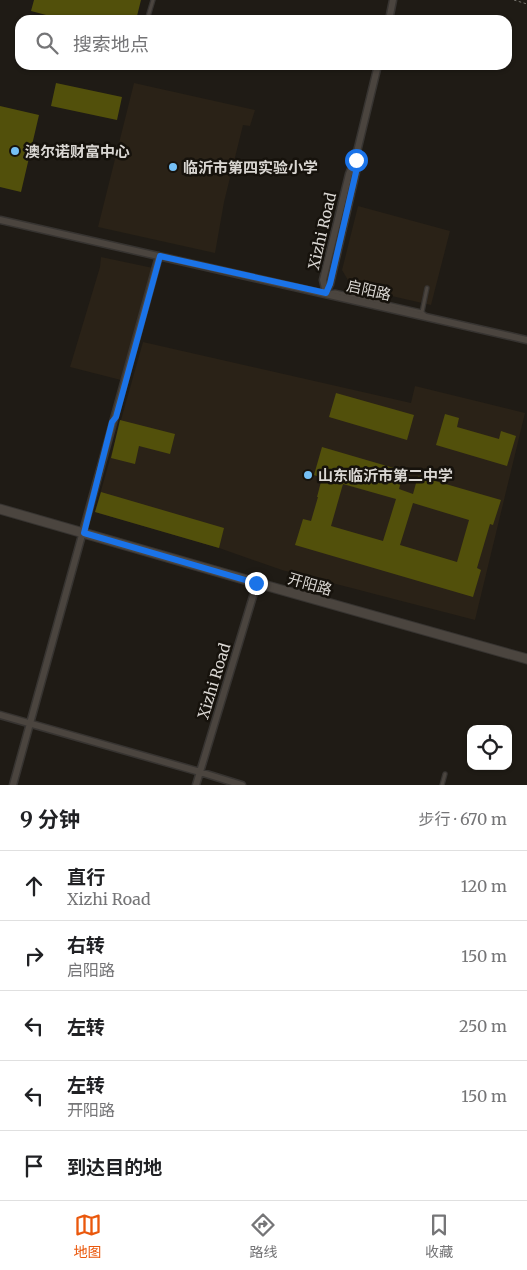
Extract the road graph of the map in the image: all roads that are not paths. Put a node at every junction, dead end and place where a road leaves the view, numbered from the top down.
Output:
1 (153, 0) edge
2 (393, 0) edge
3 (148, 15) edge
4 (390, 15) edge
5 (377, 70) edge
6 (0, 220) edge
7 (160, 256) junction
8 (427, 288) dead end
9 (326, 293) junction
10 (424, 314) junction
11 (527, 340) edge
12 (0, 509) edge
13 (84, 533) junction
14 (256, 583) junction
15 (527, 659) edge
16 (0, 715) edge
17 (30, 724) junction
18 (200, 772) junction
19 (445, 774) dead end
20 (13, 785) edge
21 (196, 785) edge
22 (242, 785) edge
23 (442, 785) edge

1 - 3 lane
2 - 4 street
5 - 9 street, Xizhi Road
6 - 7 street, 启阳路
7 - 9 street, 启阳路
7 - 13 street
8 - 10 lane
9 - 10 street, 启阳路
10 - 11 street, 启阳路
12 - 13 street, 开阳路
13 - 14 street, 开阳路
13 - 17 street
14 - 15 street, 开阳路
14 - 18 street, Xizhi Road
16 - 17 street
17 - 18 street
17 - 20 street
18 - 21 street, Xizhi Road
18 - 22 street
19 - 23 lane

